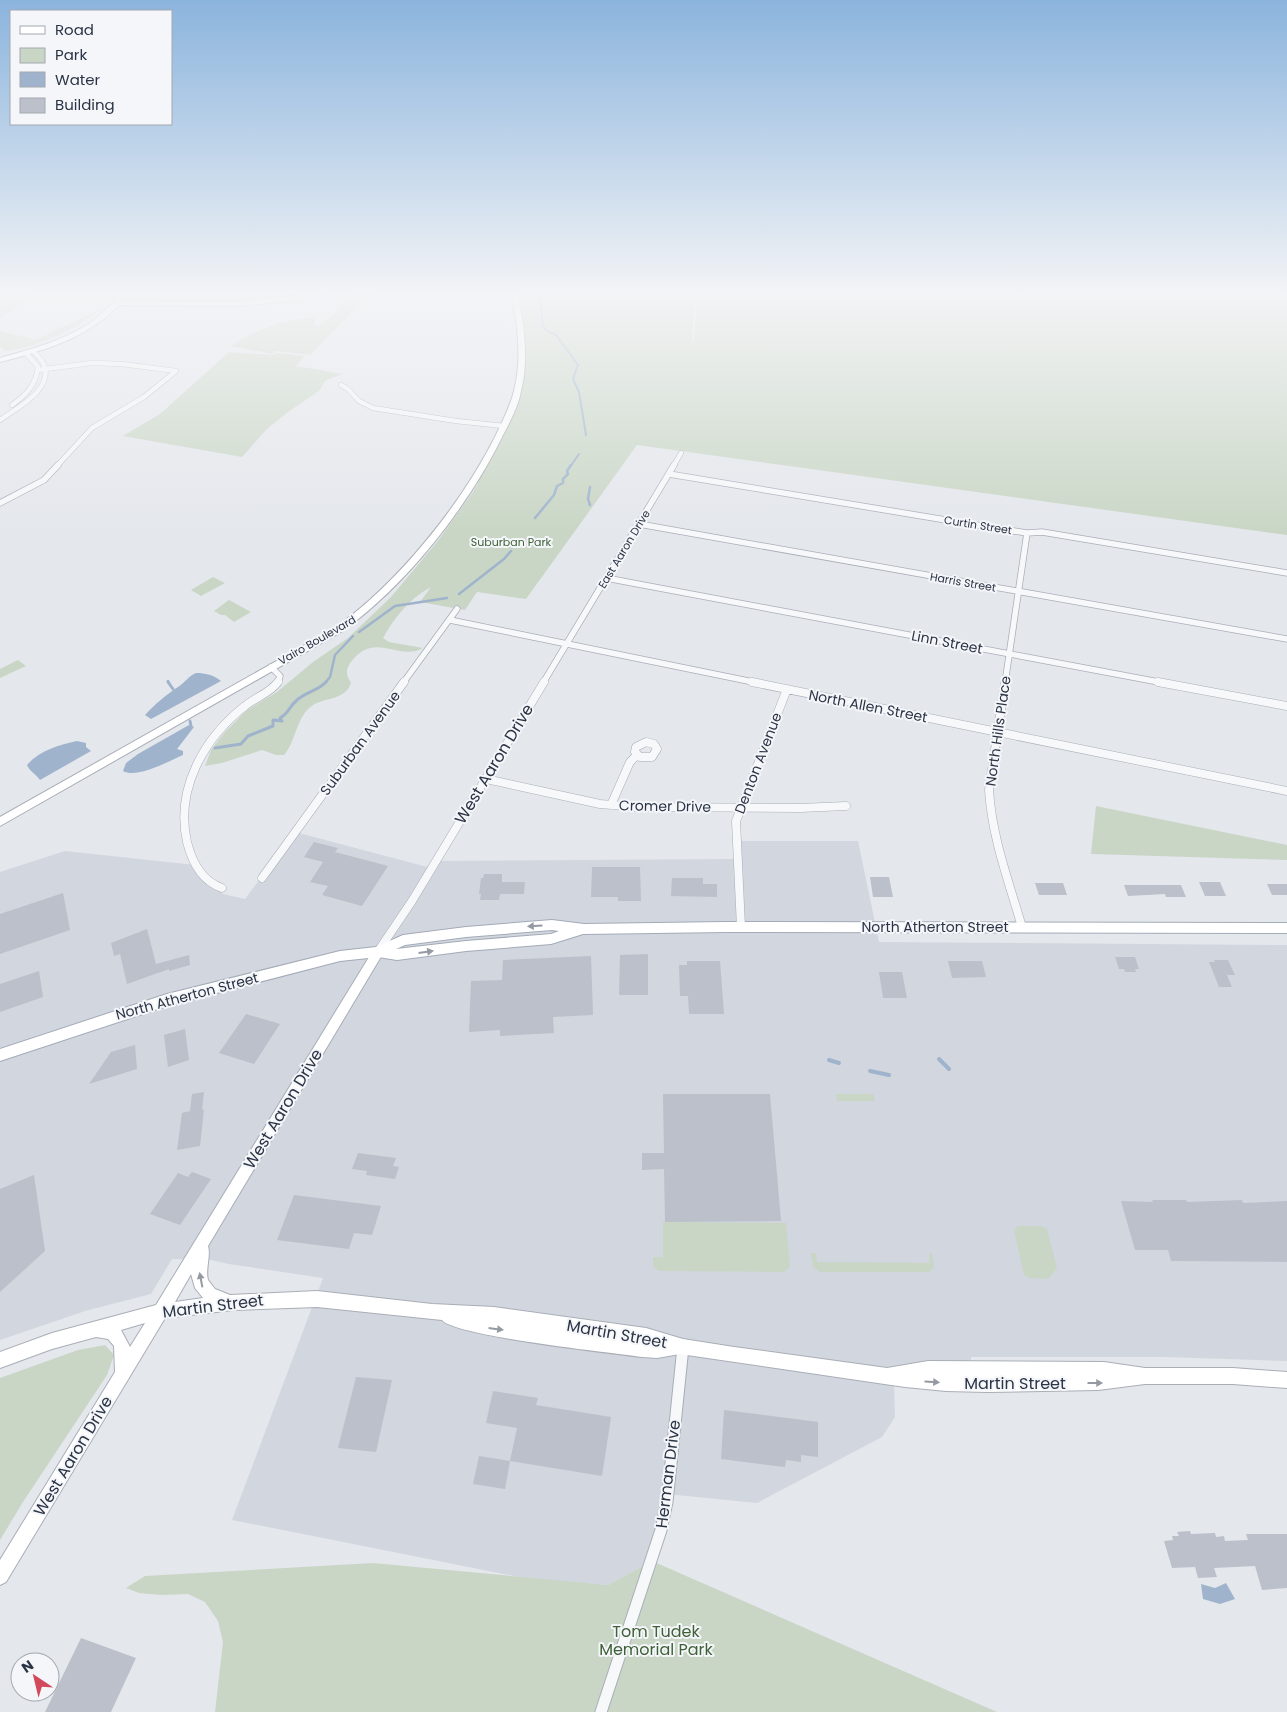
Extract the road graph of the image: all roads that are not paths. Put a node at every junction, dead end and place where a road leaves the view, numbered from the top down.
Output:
1 (38, 373) edge
2 (46, 373) edge
3 (174, 373) edge
4 (520, 373) edge
5 (341, 385) dead end
6 (0, 414) edge
7 (0, 420) edge
8 (504, 426) junction
9 (681, 453) dead end
10 (669, 474) junction
11 (0, 497) edge
12 (6, 500) junction
13 (0, 503) edge
14 (639, 524) junction
15 (1027, 533) junction
16 (1287, 573) edge
17 (606, 578) junction
18 (1019, 592) junction
19 (457, 609) dead end
20 (450, 620) junction
21 (1287, 639) edge
22 (566, 644) junction
23 (1010, 654) junction
24 (271, 667) junction
25 (786, 689) junction
26 (1287, 706) edge
27 (998, 732) junction
28 (637, 755) dead end
29 (486, 779) junction
30 (1287, 791) edge
31 (612, 805) junction
32 (846, 806) dead end
33 (740, 808) junction
34 (0, 822) edge
35 (262, 878) dead end
36 (222, 888) dead end
37 (741, 927) junction
38 (1022, 927) junction
39 (1287, 928) edge
40 (378, 952) junction
41 (0, 1054) edge
42 (206, 1237) junction
43 (233, 1302) junction
44 (161, 1311) junction
45 (90, 1330) junction
46 (683, 1347) junction
47 (0, 1360) edge
48 (121, 1377) junction
49 (1287, 1380) edge
50 (0, 1576) edge
51 (600, 1712) edge

1 - 6 street
2 - 7 street
3 - 12 street
4 - 8 street, Vairo Boulevard
5 - 8 street
8 - 24 street, Vairo Boulevard
9 - 10 street, East Aaron Drive
10 - 14 street, East Aaron Drive
10 - 15 street, Curtin Street
11 - 12 street
12 - 13 street
14 - 17 street, East Aaron Drive
14 - 18 street, Harris Street
15 - 16 street, Curtin Street
15 - 18 street, North Hills Place
17 - 22 street, East Aaron Drive
17 - 23 street, Linn Street
18 - 21 street, Harris Street
18 - 23 street, North Hills Place
19 - 20 street, Suburban Avenue
20 - 22 street, North Allen Street
20 - 35 street, Suburban Avenue
22 - 25 street, North Allen Street
22 - 29 street, West Aaron Drive
23 - 26 street, Linn Street
23 - 27 street, North Hills Place
24 - 34 street, Vairo Boulevard
24 - 36 street
25 - 27 street, North Allen Street
25 - 33 street, Denton Avenue
27 - 30 street, North Allen Street
27 - 38 street, North Hills Place
28 - 31 street
29 - 31 street, Cromer Drive
29 - 40 street, West Aaron Drive
31 - 33 street, Cromer Drive
32 - 33 street, Cromer Drive
33 - 37 street, Denton Avenue
37 - 38 main road, North Atherton Street
37 - 40 main road, North Atherton Street
38 - 39 main road, North Atherton Street
40 - 41 main road, North Atherton Street
40 - 42 street, West Aaron Drive
43 -> 42 street
42 - 44 street, West Aaron Drive
43 - 44 street, Martin Street
43 - 46 street, Martin Street
44 - 45 street, Martin Street
44 - 48 street, West Aaron Drive
45 - 47 street, Martin Street
45 - 48 street
46 - 49 street, Martin Street
46 - 51 street, Herman Drive
48 - 50 street, West Aaron Drive

